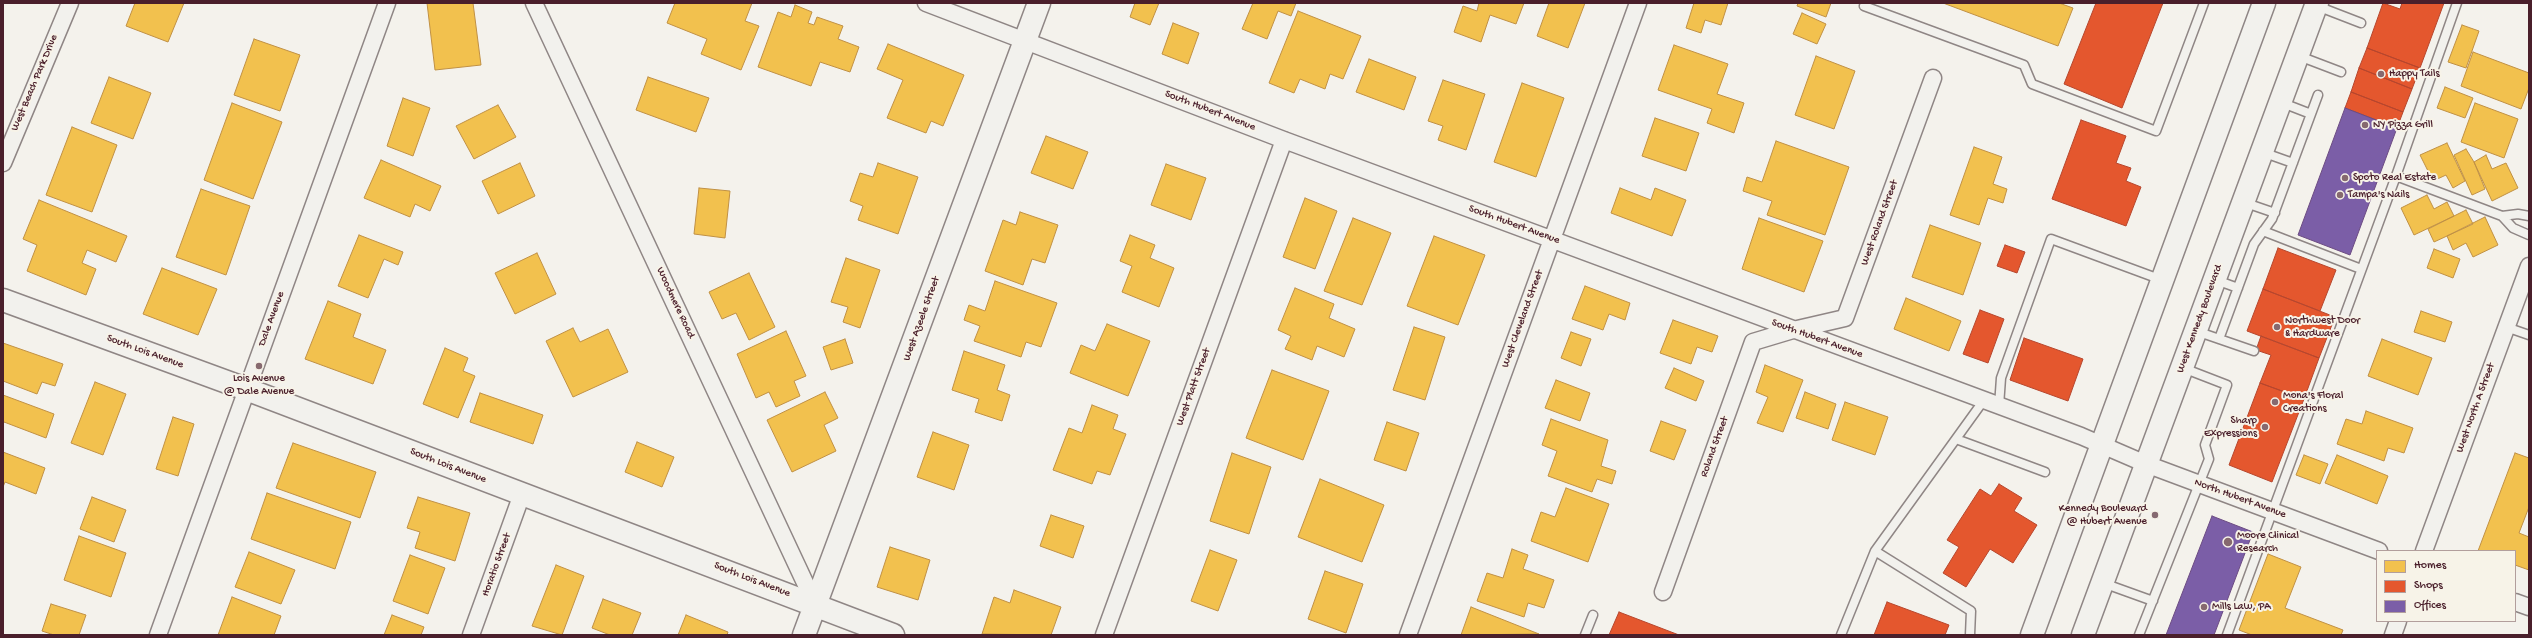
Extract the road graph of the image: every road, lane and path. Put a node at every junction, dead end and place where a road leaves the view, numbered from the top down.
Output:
1 (70, 3) edge
2 (387, 3) edge
3 (534, 3) edge
4 (926, 3) edge
5 (1039, 3) edge
6 (1638, 3) edge
7 (2204, 3) edge
8 (2264, 3) edge
9 (2456, 3) edge
10 (2317, 4) edge
11 (1864, 6) dead end
12 (2361, 23) dead end
13 (1026, 40) junction
14 (2298, 56) junction
15 (2341, 72) dead end
16 (1933, 78) dead end
17 (2318, 95) dead end
18 (2280, 102) junction
19 (2311, 114) junction
20 (1284, 140) junction
21 (2262, 152) junction
22 (3, 163) edge
23 (2293, 163) junction
24 (2396, 176) junction
25 (2243, 202) junction
26 (2274, 213) junction
27 (2502, 216) junction
28 (2529, 216) edge
29 (2263, 231) junction
30 (2529, 236) edge
31 (1552, 239) junction
32 (2529, 266) edge
33 (2361, 269) junction
34 (2214, 279) junction
35 (2162, 280) junction
36 (2526, 282) edge
37 (2238, 288) junction
38 (3, 300) edge
39 (2506, 327) junction
40 (1793, 330) junction
41 (2196, 330) junction
42 (2529, 335) edge
43 (2219, 339) junction
44 (2254, 351) dead end
45 (2181, 368) junction
46 (246, 389) junction
47 (1984, 400) junction
48 (1999, 406) junction
49 (1956, 439) junction
50 (2102, 444) junction
51 (2146, 464) junction
52 (2045, 472) dead end
53 (2199, 484) junction
54 (522, 494) junction
55 (2271, 511) junction
56 (2376, 550) edge
57 (2424, 550) edge
58 (1874, 551) junction
59 (2102, 583) junction
60 (1663, 592) dead end
61 (2153, 601) junction
62 (2516, 602) edge
63 (815, 604) junction
64 (2529, 607) edge
65 (1593, 615) dead end
66 (2398, 622) edge
67 (158, 635) edge
68 (471, 635) edge
69 (804, 635) edge
70 (893, 635) edge
71 (1104, 635) edge
72 (1408, 635) edge
73 (1585, 635) edge
74 (1841, 635) edge
75 (1970, 635) edge
76 (2032, 635) edge
77 (2083, 635) edge
78 (2139, 635) edge
79 (2227, 635) edge
80 (2393, 635) edge

1 - 22 street, West Beach Park Drive
2 - 46 street, Dale Avenue
3 - 63 street, Woodmere Road
4 - 13 street, South Hubert Avenue
5 - 13 street, West Azeele Street
6 - 31 street, West Cleveland Street
7 - 11 lane
8 - 35 street
9 - 24 lane
10 - 12 lane
10 - 14 street, West Kennedy Boulevard
13 - 20 street, South Hubert Avenue
13 - 63 street, West Azeele Street
14 - 15 lane
14 - 18 street, West Kennedy Boulevard
16 - 40 street, West Roland Street
17 - 19 lane
18 - 19 lane
18 - 21 street, West Kennedy Boulevard
19 - 23 lane
20 - 31 street, South Hubert Avenue
20 - 71 street, West Platt Street
21 - 23 lane
21 - 25 street, West Kennedy Boulevard
23 - 26 lane
24 - 27 lane
24 - 33 lane
25 - 26 lane
25 - 34 street, West Kennedy Boulevard
26 - 29 lane
27 - 28 lane
27 - 30 lane
29 - 33 lane
29 - 37 lane
31 - 40 street, South Hubert Avenue
31 - 72 street, West Cleveland Street
32 - 36 street, West North A Street
33 - 55 lane
34 - 37 lane
34 - 41 street, West Kennedy Boulevard
35 - 48 lane
35 - 50 street
36 - 39 street, West North A Street
37 - 43 lane
38 - 46 street, South Lois Avenue
39 - 42 lane
39 - 57 street, West North A Street
40 - 47 street, South Hubert Avenue
40 - 60 street, Roland Street
41 - 43 lane
41 - 45 street, West Kennedy Boulevard
43 - 44 lane
45 - 51 street, West Kennedy Boulevard
45 - 53 lane
46 - 54 street, South Lois Avenue
46 - 67 street, Dale Avenue
47 - 48 street, South Hubert Avenue
47 - 49 lane
48 - 50 street, South Hubert Avenue
49 - 52 lane
49 - 58 lane
50 - 51 street, North Hubert Avenue
50 - 76 street
51 - 53 street, North Hubert Avenue
51 - 59 street, West Kennedy Boulevard
53 - 55 street, North Hubert Avenue
53 - 61 lane
54 - 63 street, South Lois Avenue
54 - 68 street, Horatio Street
55 - 56 street, North Hubert Avenue
55 - 79 lane
58 - 74 lane
58 - 75 lane
59 - 61 lane
59 - 77 street, West Kennedy Boulevard
61 - 78 lane
62 - 64 street
63 - 69 street, West Azeele Street
63 - 70 street, South Lois Avenue
65 - 73 lane
66 - 80 street

